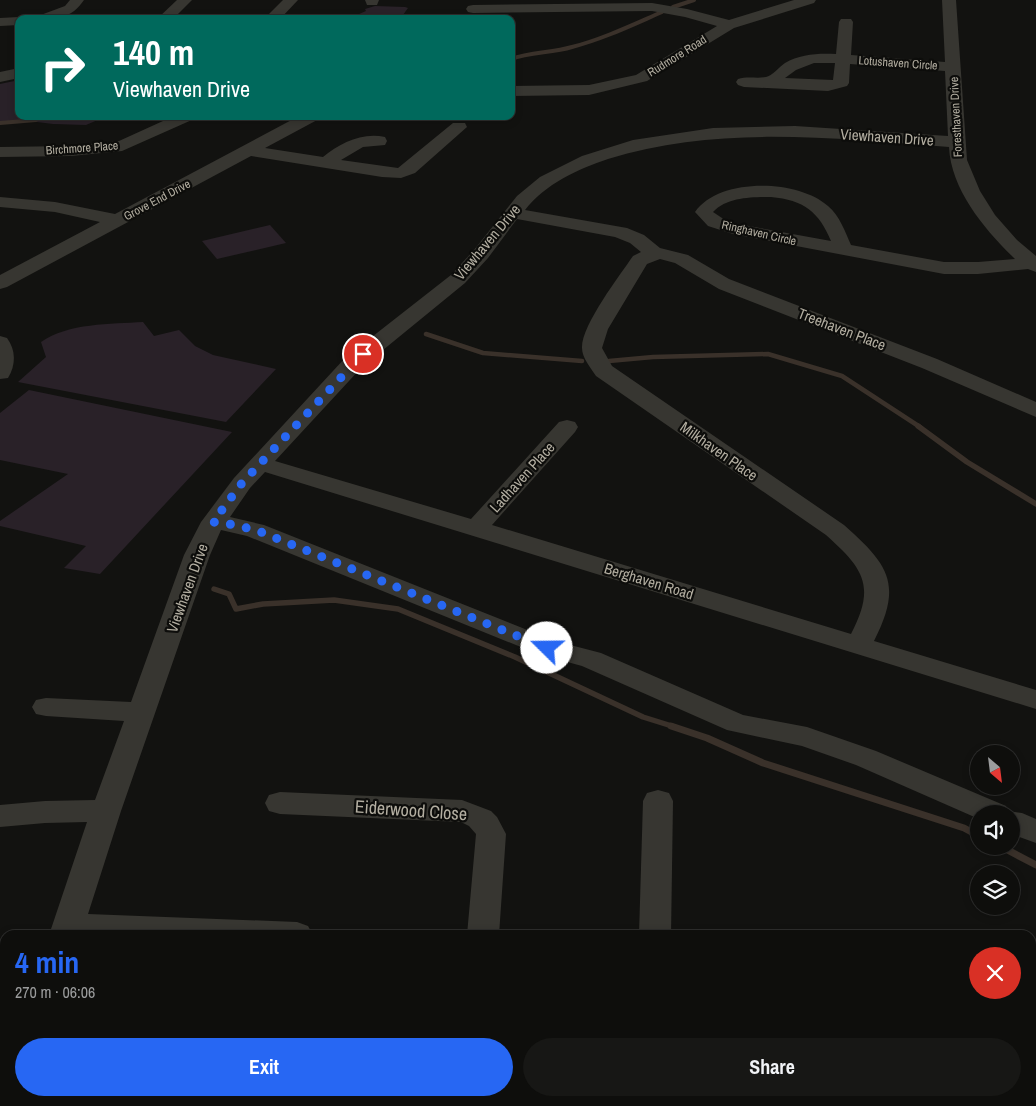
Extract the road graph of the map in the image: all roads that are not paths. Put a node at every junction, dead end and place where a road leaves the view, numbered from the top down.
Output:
1 (77, 0) edge
2 (185, 0) edge
3 (291, 0) edge
4 (809, 0) edge
5 (949, 0) edge
6 (472, 9) edge
7 (54, 15) edge
8 (168, 15) edge
9 (275, 15) edge
10 (15, 21) edge
11 (0, 22) edge
12 (846, 22) dead end
13 (729, 25) junction
14 (842, 59) junction
15 (953, 67) junction
16 (15, 74) edge
17 (0, 77) edge
18 (744, 82) dead end
19 (775, 82) junction
20 (515, 91) edge
21 (180, 120) edge
22 (304, 120) edge
23 (459, 127) dead end
24 (379, 141) dead end
25 (955, 142) junction
26 (249, 150) junction
27 (0, 152) edge
28 (326, 163) junction
29 (0, 202) edge
30 (512, 213) junction
31 (118, 220) junction
32 (844, 250) junction
33 (652, 255) junction
34 (1034, 264) edge
35 (0, 283) edge
36 (0, 342) edge
37 (0, 373) edge
38 (1036, 410) edge
39 (567, 427) dead end
40 (261, 464) junction
41 (213, 522) junction
42 (476, 528) junction
43 (858, 646) junction
44 (1036, 700) edge
45 (46, 707) dead end
46 (142, 712) junction
47 (658, 801) dead end
48 (280, 803) dead end
49 (973, 805) edge
50 (106, 811) junction
51 (0, 816) edge
52 (1020, 825) edge
53 (1036, 832) edge
54 (67, 930) edge
55 (483, 930) edge
56 (656, 930) edge

1 - 7 street
2 - 8 street
3 - 9 street
4 - 13 street, Rudmore Road
5 - 15 street, Foresthaven Drive
6 - 13 street
10 - 11 street
12 - 14 street
13 - 20 street, Rudmore Road
14 - 15 street, Lotushaven Circle
14 - 19 street, Lotushaven Circle
14 - 19 street, Lotushaven Circle
15 - 25 street, Foresthaven Drive
16 - 17 street
18 - 19 street, Lotushaven Circle
21 - 27 street, Birchmore Place
22 - 26 street, Grove End Drive
23 - 28 street
24 - 28 street
25 - 30 street, Viewhaven Drive
25 - 34 street, Foresthaven Drive
26 - 28 street
26 - 31 street, Grove End Drive
29 - 31 street
30 - 33 street
30 - 40 street, Viewhaven Drive
31 - 35 street, Grove End Drive
32 - 32 street, Ringhaven Circle
32 - 34 street, Ringhaven Circle
33 - 38 street, Treehaven Place
33 - 43 street, Milkhaven Place
36 - 37 street
39 - 42 street, Ladhaven Place
40 - 41 street, Viewhaven Drive
40 - 42 street, Berghaven Road
41 - 46 street, Viewhaven Drive
41 - 49 street
42 - 43 street, Berghaven Road
43 - 44 street, Berghaven Road
45 - 46 street
46 - 50 street, Viewhaven Drive
47 - 56 street
48 - 55 street, Eiderwood Close
50 - 51 street
50 - 54 street, Viewhaven Drive
52 - 53 street

